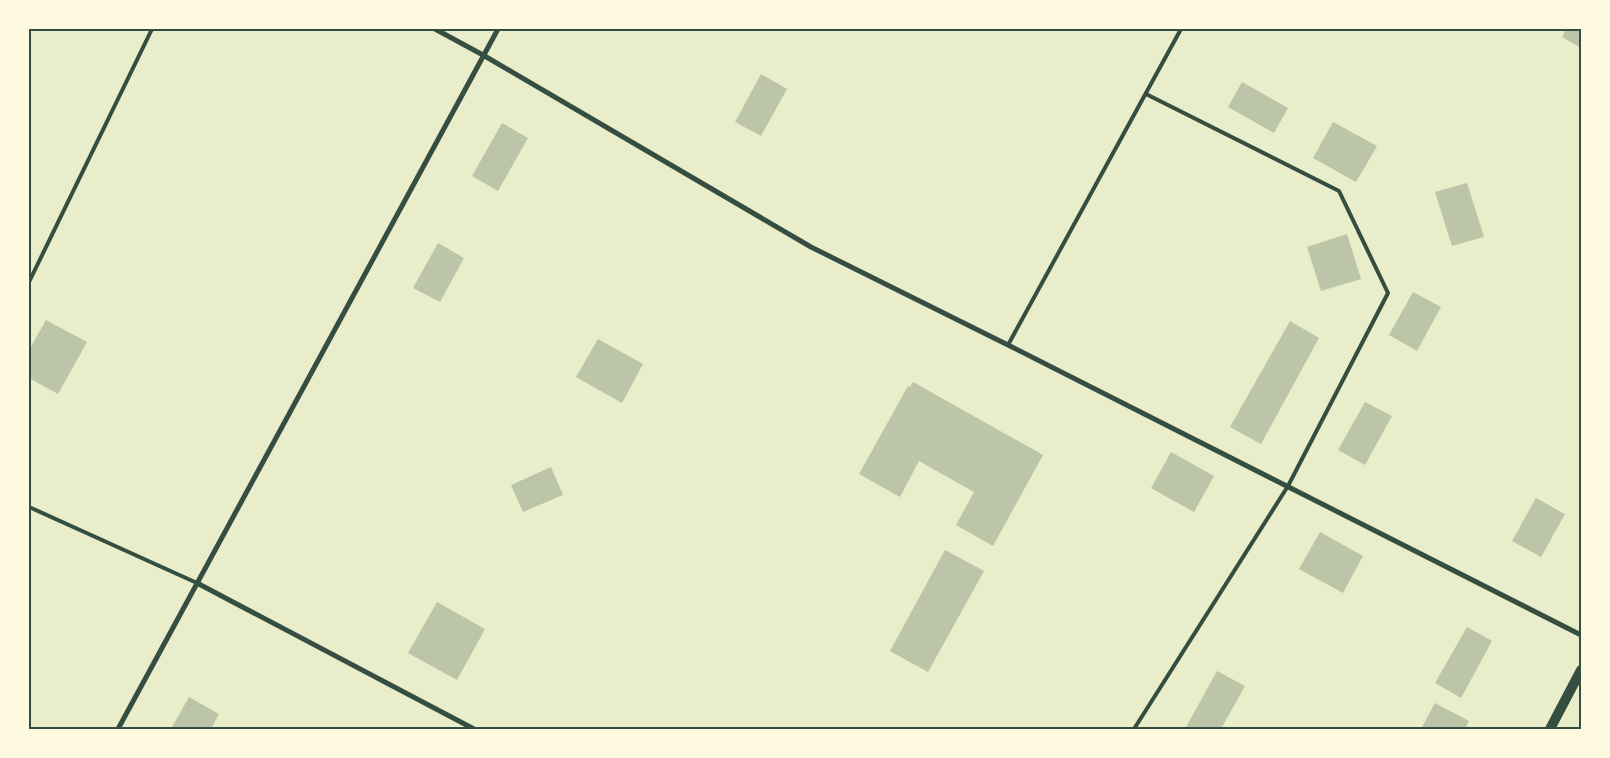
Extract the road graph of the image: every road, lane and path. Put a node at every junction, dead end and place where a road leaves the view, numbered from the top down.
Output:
1 (152, 29) edge
2 (435, 29) edge
3 (498, 29) edge
4 (1181, 29) edge
5 (483, 55) junction
6 (1146, 94) junction
7 (29, 282) edge
8 (1008, 345) junction
9 (1288, 486) junction
10 (29, 507) edge
11 (197, 584) junction
12 (1581, 635) edge
13 (1581, 670) edge
14 (118, 729) edge
15 (474, 729) edge
16 (1134, 729) edge
17 (1550, 729) edge

1 - 7 lane
2 - 5 street
3 - 5 street
4 - 6 lane
5 - 8 street
5 - 11 street
6 - 8 lane
6 - 9 lane
8 - 9 street
9 - 12 street
9 - 16 lane
10 - 11 lane
11 - 14 street
11 - 15 street
13 - 17 main road

